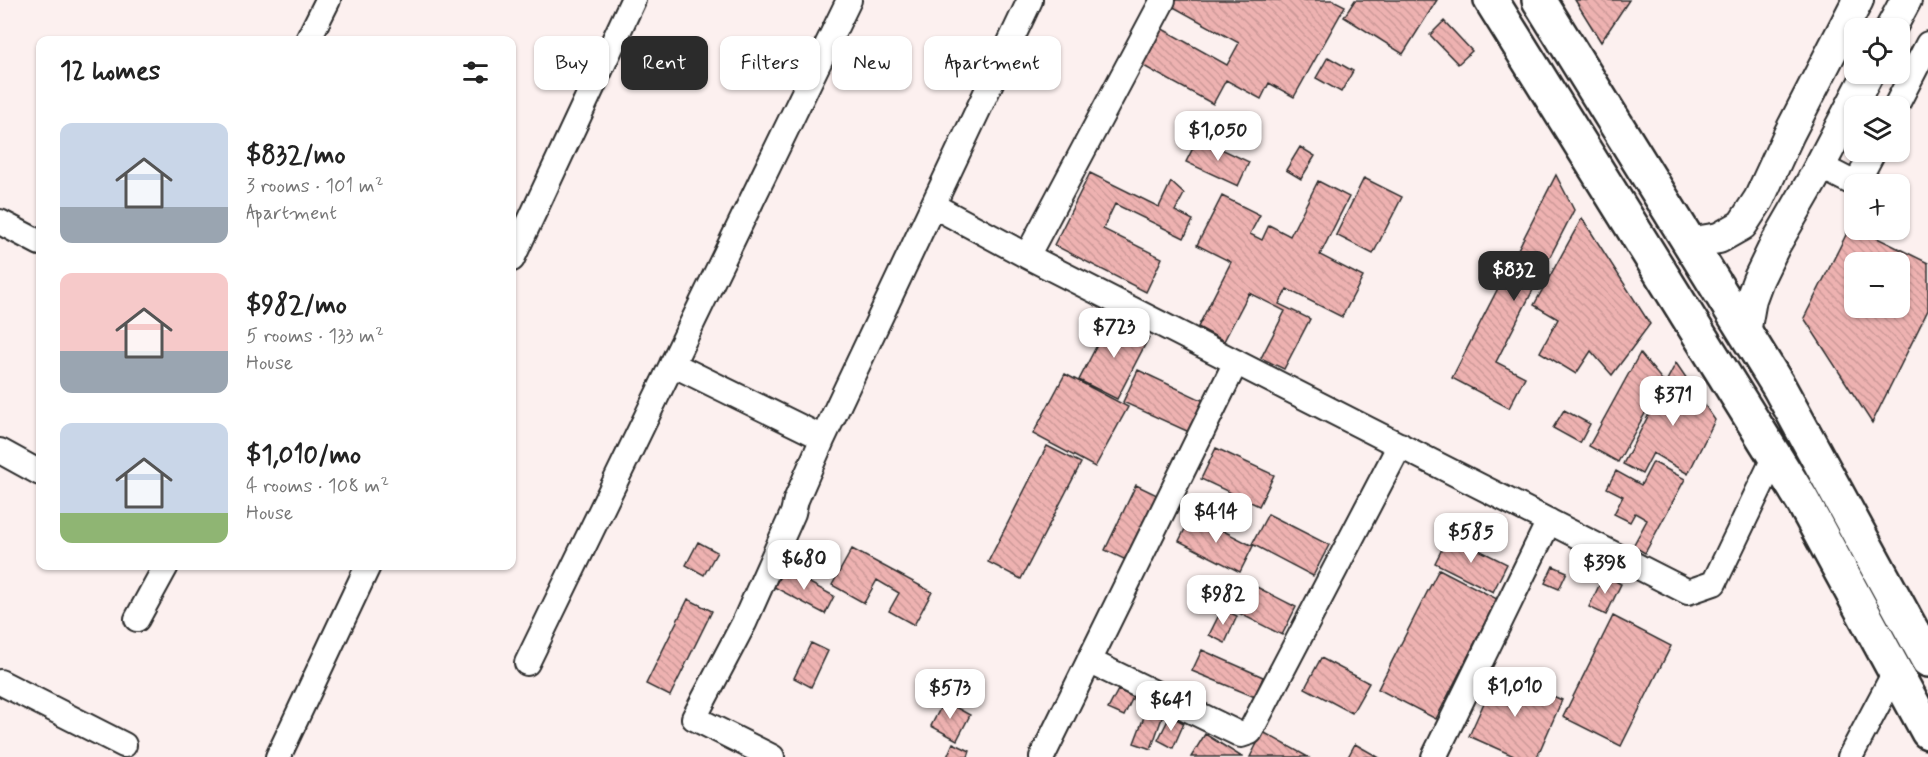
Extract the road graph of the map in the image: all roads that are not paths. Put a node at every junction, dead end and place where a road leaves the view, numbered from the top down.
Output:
1 (328, 0) edge
2 (633, 0) edge
3 (849, 0) edge
4 (1030, 0) edge
5 (1163, 0) edge
6 (1491, 0) edge
7 (1539, 0) edge
8 (1858, 0) edge
9 (1906, 0) edge
10 (1896, 18) edge
11 (310, 36) edge
12 (1928, 44) edge
13 (1863, 84) edge
14 (1901, 96) edge
15 (1612, 118) junction
16 (1586, 153) junction
17 (1820, 166) junction
18 (1844, 178) edge
19 (934, 206) junction
20 (0, 222) edge
21 (36, 241) edge
22 (1689, 243) junction
23 (516, 250) edge
24 (1028, 256) junction
25 (1745, 333) junction
26 (1236, 362) junction
27 (672, 364) junction
28 (823, 438) junction
29 (1400, 445) junction
30 (0, 451) edge
31 (1775, 456) junction
32 (36, 471) edge
33 (1549, 521) junction
34 (164, 570) edge
35 (366, 570) edge
36 (137, 619) dead end
37 (1928, 660) edge
38 (1089, 661) junction
39 (527, 663) dead end
40 (1895, 672) junction
41 (0, 682) edge
42 (1928, 732) edge
43 (124, 745) dead end
44 (278, 757) edge
45 (772, 757) edge
46 (1042, 757) edge
47 (1434, 757) edge
48 (1850, 757) edge

1 - 11 street
2 - 23 street
3 - 27 street
4 - 19 street
5 - 24 street
6 - 16 main road
7 - 15 main road
8 - 22 street
9 - 10 street
12 - 14 street
13 - 17 street
15 - 16 main road
15 - 22 main road
16 - 31 main road
17 - 18 street
17 - 25 street
19 - 24 street
19 - 28 street
20 - 21 street
22 - 25 main road
24 - 26 street
25 - 37 main road
26 - 29 street
26 - 38 street
27 - 28 street
27 - 39 street
28 - 45 street
29 - 33 street
29 - 38 street
30 - 32 street
31 - 33 street
31 - 40 main road
33 - 47 street
34 - 36 street
35 - 44 street
38 - 46 street
40 - 42 main road
40 - 48 street
41 - 43 street

